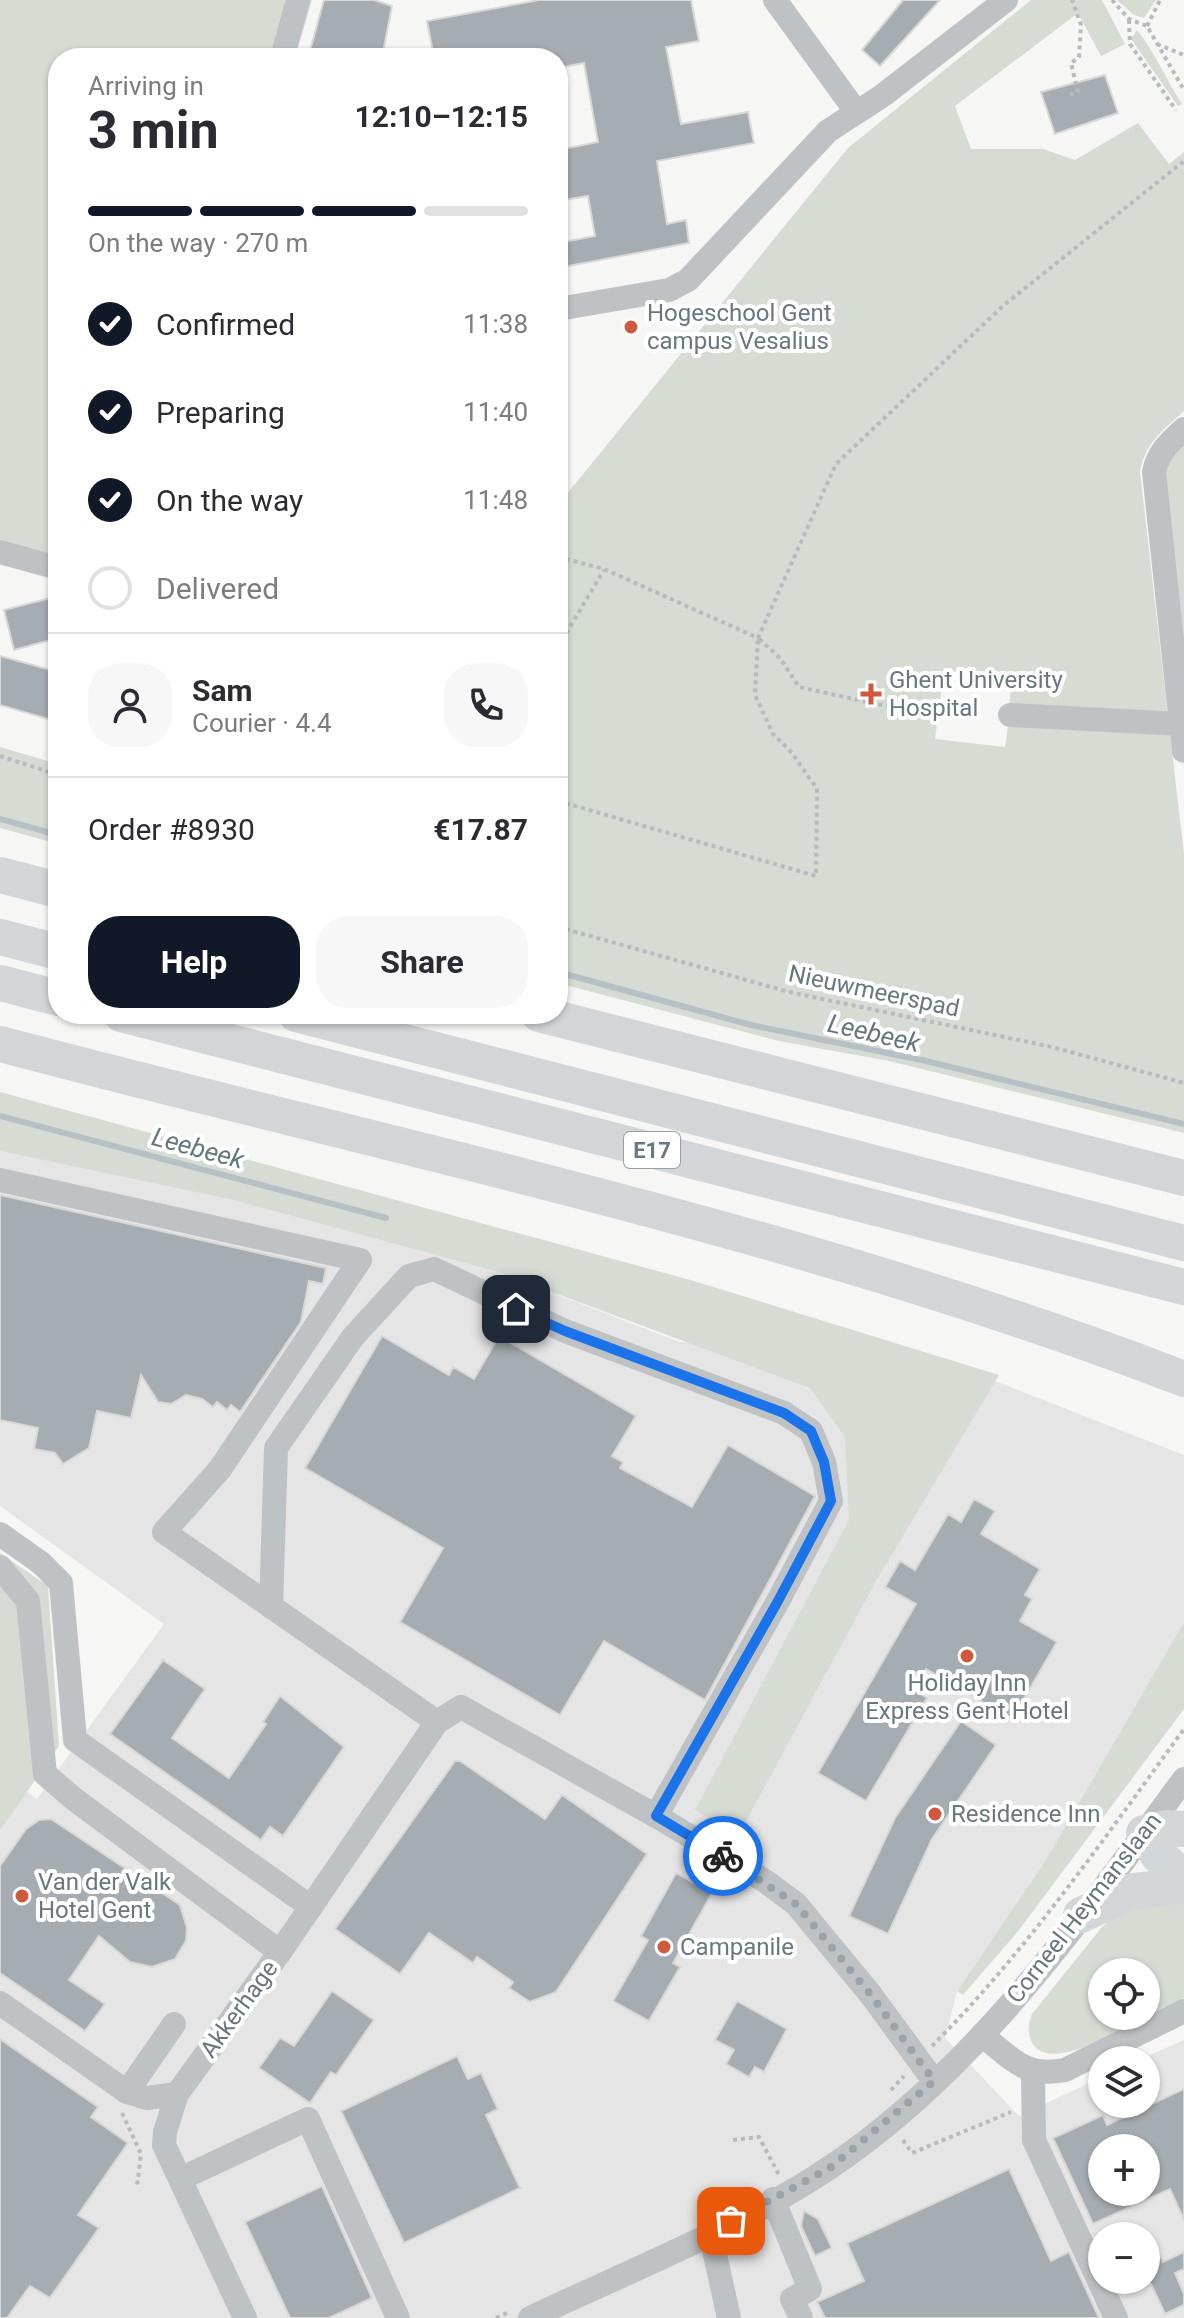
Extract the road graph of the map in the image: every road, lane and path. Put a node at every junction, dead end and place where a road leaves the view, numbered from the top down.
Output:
1 (298, 0) edge
2 (775, 0) edge
3 (1006, 0) edge
4 (1072, 0) edge
5 (1112, 0) edge
6 (1160, 0) edge
7 (1129, 19) junction
8 (1147, 26) junction
9 (1155, 43) junction
10 (285, 48) edge
11 (1184, 55) edge
12 (1184, 90) edge
13 (1070, 95) dead end
14 (855, 110) junction
15 (1176, 110) dead end
16 (1184, 161) edge
17 (568, 307) edge
18 (1184, 429) edge
19 (0, 552) edge
20 (568, 560) edge
21 (48, 565) edge
22 (604, 569) junction
23 (568, 630) edge
24 (758, 638) junction
25 (908, 711) dead end
26 (1010, 715) dead end
27 (1181, 724) junction
28 (1184, 751) edge
29 (0, 756) edge
30 (48, 772) edge
31 (568, 804) edge
32 (0, 875) edge
33 (48, 887) edge
34 (568, 930) edge
35 (0, 937) edge
36 (48, 949) edge
37 (0, 983) edge
38 (48, 995) edge
39 (568, 1021) edge
40 (160, 1024) edge
41 (335, 1024) edge
42 (0, 1044) edge
43 (1184, 1083) edge
44 (1091, 1153) junction
45 (1184, 1172) edge
46 (1184, 1178) edge
47 (0, 1180) edge
48 (1184, 1243) edge
49 (1184, 1287) edge
50 (1092, 1343) junction
51 (1184, 1379) edge
52 (1184, 1396) edge
53 (0, 1534) edge
54 (0, 1567) edge
55 (271, 1607) junction
56 (437, 1722) junction
57 (1184, 1729) edge
58 (1184, 1779) edge
59 (656, 1816) junction
60 (1184, 1829) edge
61 (1144, 1833) junction
62 (1184, 1877) edge
63 (1184, 1886) edge
64 (311, 1907) junction
65 (1081, 1915) junction
66 (280, 1952) junction
67 (0, 2003) edge
68 (1184, 2011) edge
69 (174, 2024) dead end
70 (982, 2035) junction
71 (918, 2061) junction
72 (1033, 2073) junction
73 (934, 2081) junction
74 (177, 2094) junction
75 (888, 2094) dead end
76 (123, 2101) junction
77 (1033, 2101) junction
78 (165, 2132) junction
79 (733, 2140) dead end
80 (936, 2145) dead end
81 (779, 2175) dead end
82 (180, 2179) junction
83 (137, 2186) dead end
84 (773, 2199) junction
85 (710, 2232) junction
86 (245, 2318) edge
87 (398, 2318) edge
88 (530, 2318) edge
89 (729, 2318) edge
90 (801, 2318) edge
91 (1116, 2318) edge

1 - 10 street
2 - 14 street
3 - 14 street
4 - 13 path
5 - 7 path
6 - 8 path
7 - 8 path
7 - 15 path
8 - 9 path
9 - 11 path
9 - 12 path
14 - 17 street
16 - 24 path
18 - 27 street
19 - 21 street
20 - 22 path
22 - 23 path
22 - 24 path
24 - 25 path
24 - 31 path
26 - 27 street
27 - 28 street
29 - 30 path
32 - 33 highway
34 - 43 path, Nieuwmeerspad
35 - 36 highway
37 - 38 highway
39 - 44 highway
40 - 49 highway, E17
41 - 48 highway, E17
42 - 50 highway, E17
44 - 45 highway
44 - 46 highway
47 - 55 street
50 - 51 highway, E17
50 - 52 highway
53 - 64 street
54 - 66 street
55 - 56 street
55 - 59 street
56 - 59 street
56 - 64 street, Akkerhage
57 - 71 path
58 - 61 street, Corneel Heymanslaan
59 - 71 street
60 - 61 highway
61 - 62 highway
61 - 65 street, Corneel Heymanslaan
63 - 65 highway
64 - 66 street, Akkerhage
65 - 70 street, Corneel Heymanslaan
66 - 74 street, Akkerhage
67 - 76 street
68 - 72 street
69 - 76 street
70 - 72 street
70 - 73 street, Corneel Heymanslaan
71 - 73 street
71 - 75 path
72 - 77 street
73 - 84 street, Corneel Heymanslaan
74 - 76 street
74 - 78 street, Akkerhage
76 - 78 street
76 - 83 path
77 - 80 path
77 - 91 street
78 - 82 street
79 - 81 path
82 - 86 street
82 - 87 street
84 - 85 street, Corneel Heymanslaan
84 - 90 street
85 - 88 street, Corneel Heymanslaan
85 - 89 street

